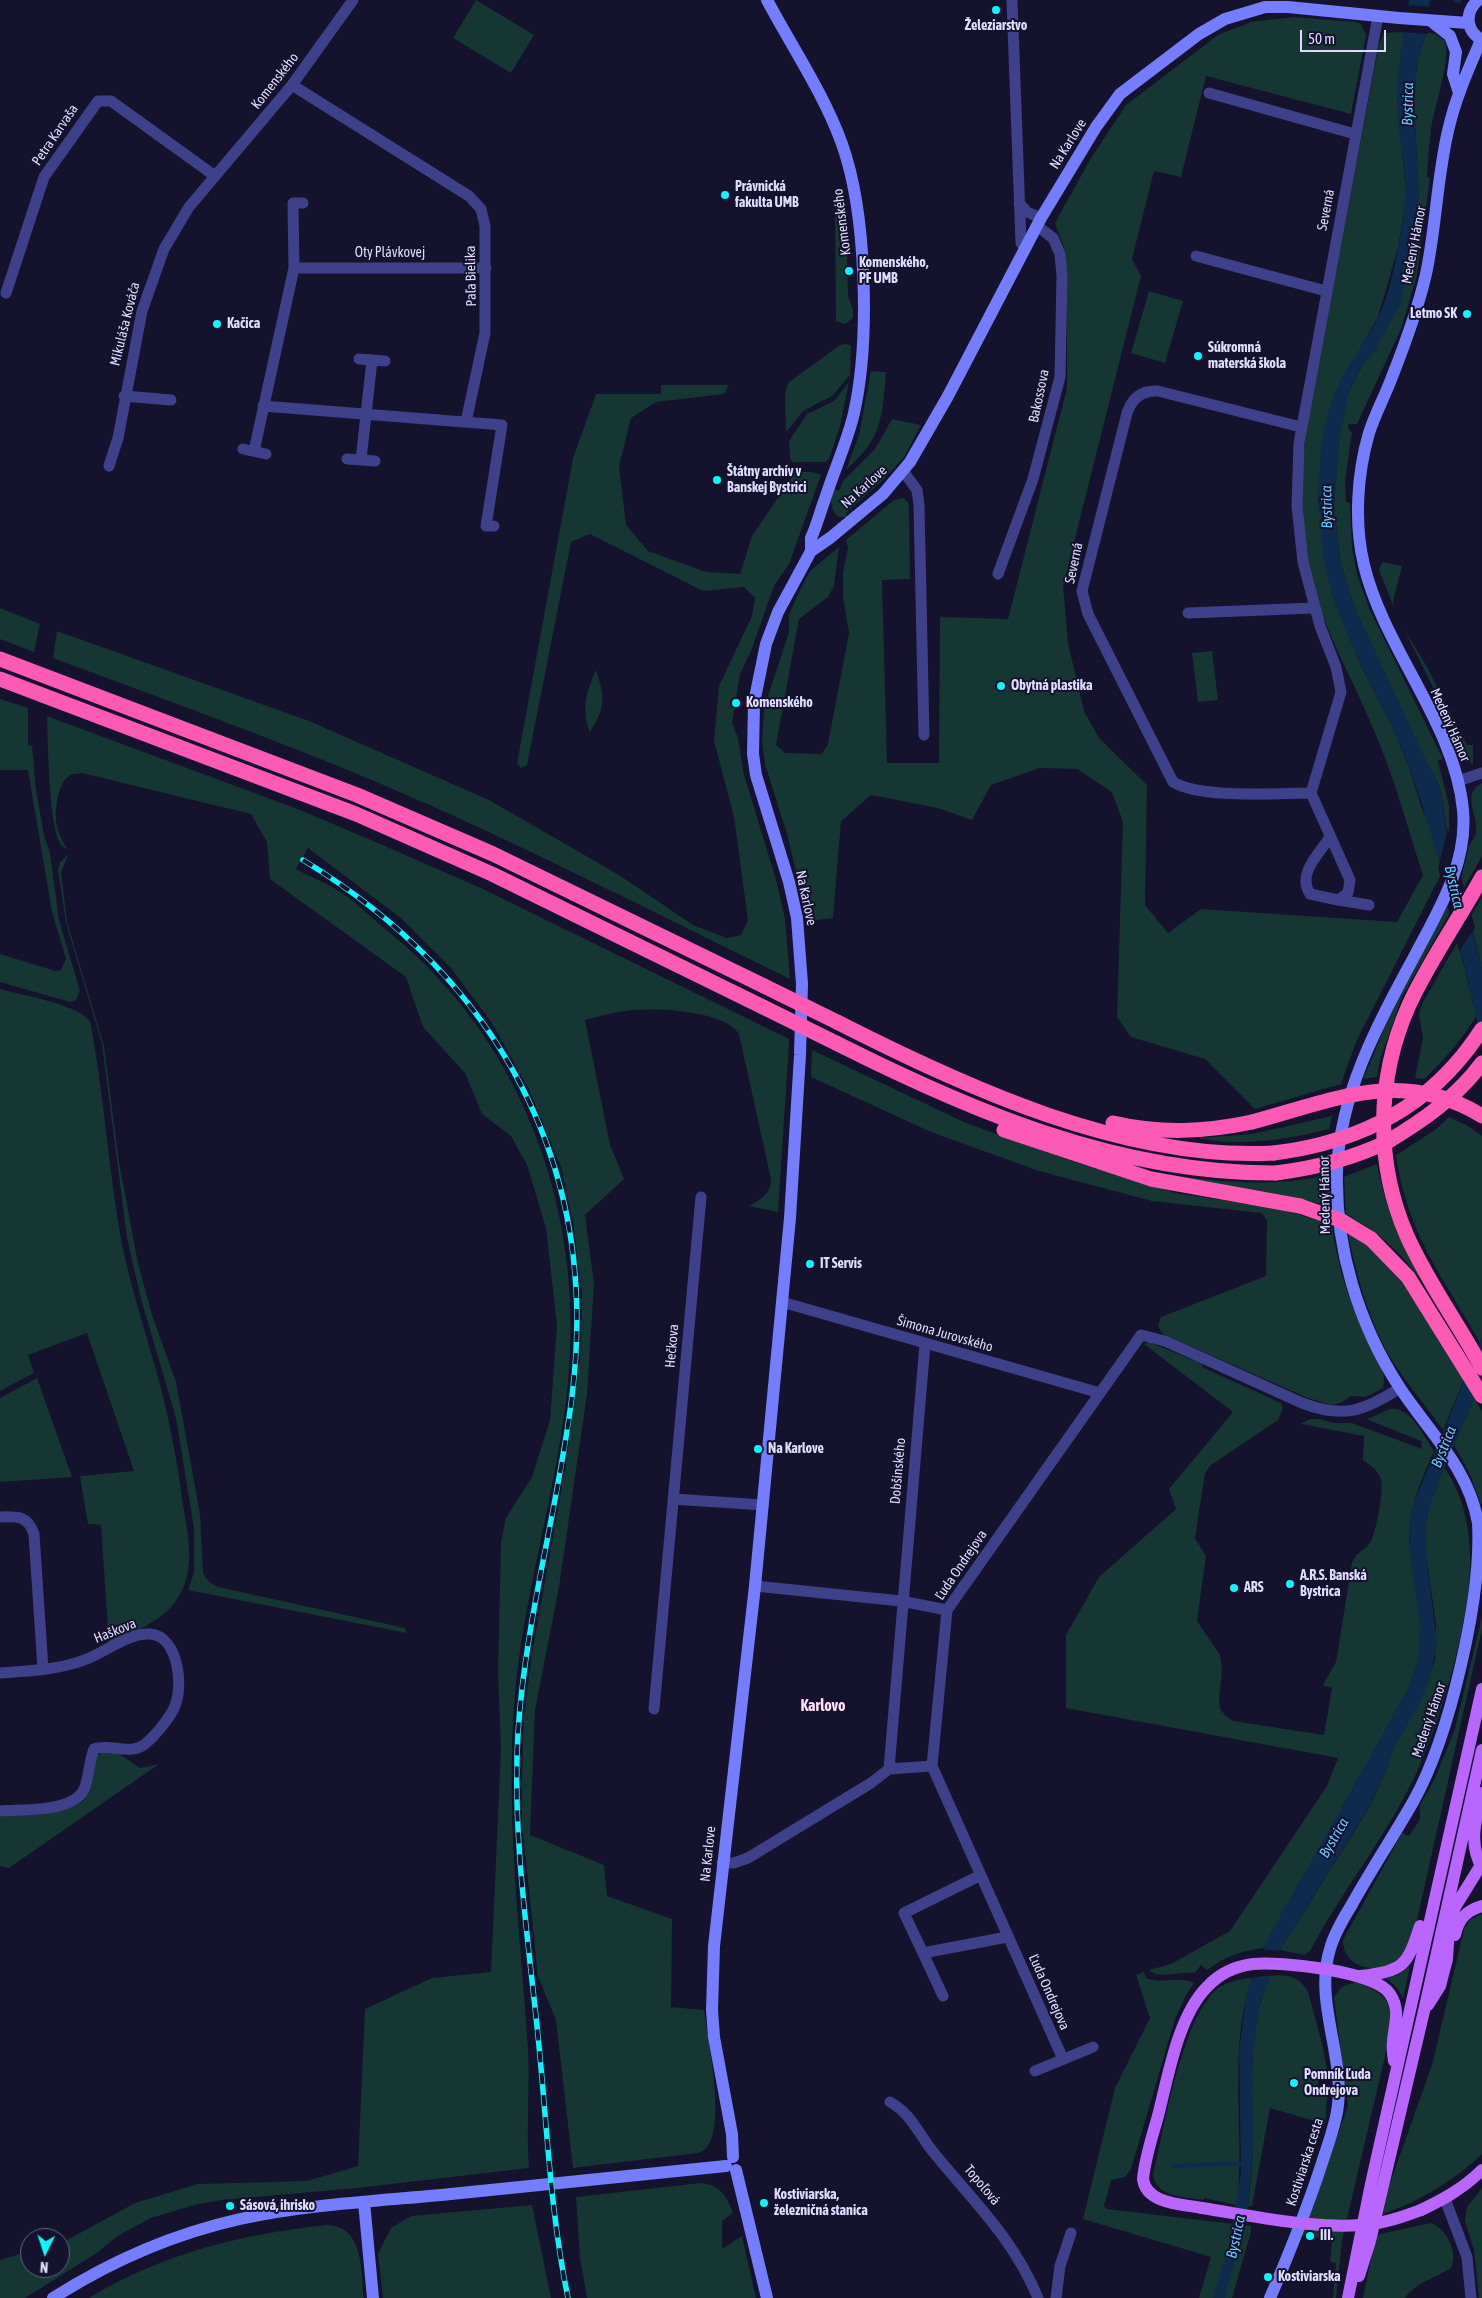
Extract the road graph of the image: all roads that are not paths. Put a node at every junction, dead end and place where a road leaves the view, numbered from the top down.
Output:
1 (353, 0) edge
2 (767, 0) edge
3 (1012, 0) edge
4 (1478, 0) edge
5 (1263, 4) edge
6 (1378, 16) junction
7 (1431, 21) junction
8 (1468, 22) junction
9 (1481, 40) edge
10 (292, 85) junction
11 (1459, 92) junction
12 (1209, 93) dead end
13 (1355, 134) junction
14 (215, 176) junction
15 (303, 203) dead end
16 (1018, 203) junction
17 (1019, 218) junction
18 (1038, 225) junction
19 (1025, 248) junction
20 (1196, 256) dead end
21 (294, 268) junction
22 (486, 268) junction
23 (1326, 291) junction
24 (6, 293) dead end
25 (359, 359) dead end
26 (372, 360) junction
27 (385, 361) dead end
28 (124, 396) junction
29 (171, 400) dead end
30 (263, 406) junction
31 (366, 414) junction
32 (466, 422) junction
33 (1301, 427) junction
34 (266, 454) dead end
35 (347, 459) dead end
36 (361, 460) junction
37 (375, 462) dead end
38 (109, 466) dead end
39 (903, 471) junction
40 (821, 514) junction
41 (494, 526) dead end
42 (838, 531) junction
43 (810, 551) junction
44 (998, 574) dead end
45 (1314, 608) junction
46 (1188, 613) dead end
47 (0, 659) edge
48 (0, 679) edge
49 (924, 735) dead end
50 (1482, 773) edge
51 (1458, 781) junction
52 (1311, 793) junction
53 (1330, 837) junction
54 (1482, 877) edge
55 (1338, 900) junction
56 (1369, 905) dead end
57 (1482, 1029) edge
58 (1482, 1063) edge
59 (937, 1093) junction
60 (1026, 1108) junction
61 (1482, 1116) edge
62 (701, 1197) dead end
63 (782, 1302) junction
64 (925, 1344) junction
65 (1482, 1368) edge
66 (1400, 1388) junction
67 (1100, 1393) junction
68 (1482, 1396) edge
69 (674, 1498) junction
70 (763, 1505) junction
71 (0, 1517) edge
72 (755, 1586) junction
73 (902, 1601) junction
74 (947, 1610) junction
75 (43, 1669) junction
76 (0, 1672) edge
77 (1482, 1689) edge
78 (654, 1709) dead end
79 (1482, 1750) edge
80 (932, 1766) junction
81 (889, 1769) junction
82 (1482, 1793) edge
83 (0, 1811) edge
84 (722, 1863) junction
85 (1481, 1866) edge
86 (979, 1876) junction
87 (1433, 1904) junction
88 (1482, 1906) edge
89 (1007, 1937) junction
90 (923, 1953) junction
91 (1447, 1958) junction
92 (1327, 1970) junction
93 (1360, 1976) junction
94 (944, 1996) dead end
95 (1424, 2010) junction
96 (1093, 2047) dead end
97 (1063, 2059) junction
98 (1035, 2071) dead end
99 (1395, 2076) junction
100 (890, 2102) dead end
101 (732, 2164) junction
102 (1482, 2170) edge
103 (1445, 2198) junction
104 (364, 2202) junction
105 (1070, 2233) dead end
106 (53, 2298) edge
107 (373, 2298) edge
108 (768, 2298) edge
109 (1038, 2298) edge
110 (1056, 2298) edge
111 (1270, 2298) edge
112 (1348, 2298) edge
113 (1352, 2298) edge
114 (1471, 2298) edge

1 - 10 street, Komenského
2 - 40 street, Komenského
3 - 16 street
4 - 8 street
5 - 6 street, Na Karlove
5 - 18 street, Na Karlove
6 - 7 street, Na Karlove
6 - 13 street, Severná
7 - 8 street, Na Karlove
7 - 11 street
8 - 9 street
9 - 11 street, Medený Hámor
10 - 14 street, Komenského
10 - 22 street, Paľa Bielika
11 - 51 street, Medený Hámor
12 - 13 street
13 - 23 street, Severná
14 - 24 street, Petra Karvaša
14 - 28 street, Mikuláša Kováča
15 - 21 street
16 - 17 street
16 - 18 street, Bakossova
17 - 18 street, Bakossova
17 - 19 street
18 - 19 street, Na Karlove
18 - 44 street, Bakossova
19 - 39 street, Na Karlove
20 - 23 street
21 - 22 street, Oty Plávkovej
21 - 30 street
22 - 32 street, Paľa Bielika
23 - 33 street, Severná
25 - 26 street
26 - 27 street
26 - 31 street
28 - 29 street
28 - 38 street, Mikuláša Kováča
30 - 31 street
30 - 34 street
31 - 32 street
31 - 36 street
32 - 41 street
33 - 45 street, Severná
33 - 52 street, Severná
35 - 36 street
36 - 37 street
39 - 42 street, Na Karlove
39 - 49 street
40 - 42 street
40 - 43 street, Komenského
42 - 43 street, Na Karlove
43 - 63 street, Na Karlove
45 - 46 street
45 - 52 street, Severná
47 - 60 highway, bridge
48 - 59 highway, bridge
50 - 51 street
51 - 66 street, Medený Hámor
52 - 53 street
53 - 55 street
53 - 55 street
54 - 65 highway
55 - 56 street
57 - 60 highway, bridge
58 - 59 highway, bridge
59 - 68 highway, bridge
60 - 61 highway, bridge
62 - 69 street, Hečkova
63 - 64 street, Šimona Jurovského
63 - 70 street, Na Karlove
64 - 67 street, Šimona Jurovského
64 - 73 street, Dobšinského
66 - 67 street, Ľuda Ondrejova
66 - 92 street, Medený Hámor
67 - 74 street, Ľuda Ondrejova
69 - 70 street
69 - 78 street, Hečkova
70 - 72 street, Na Karlove
71 - 75 street
72 - 73 street
72 - 84 street, Na Karlove
73 - 74 street
73 - 81 street, Dobšinského
74 - 80 street, Ľuda Ondrejova
75 - 76 street, Haškova
75 - 83 street, Haškova
77 - 87 main road
79 - 95 main road
80 - 81 street
80 - 86 street, Ľuda Ondrejova
81 - 84 street
82 - 85 main road
84 - 101 street, Na Karlove
85 - 91 main road
86 - 89 street, Ľuda Ondrejova
86 - 90 street
87 - 93 main road
87 - 99 main road
88 - 91 main road
89 - 90 street
89 - 97 street, Ľuda Ondrejova
90 - 94 street
91 - 95 main road
92 - 93 main road
92 - 103 main road, bridge
92 - 111 street, Kostiviarska cesta
93 - 99 main road
95 - 113 main road
96 - 97 street
97 - 98 street
99 - 112 main road
100 - 109 street, Topoľová
101 - 104 street
101 - 108 street, Na Karlove
102 - 103 main road
103 - 114 street
104 - 106 street
104 - 107 street
105 - 110 street

